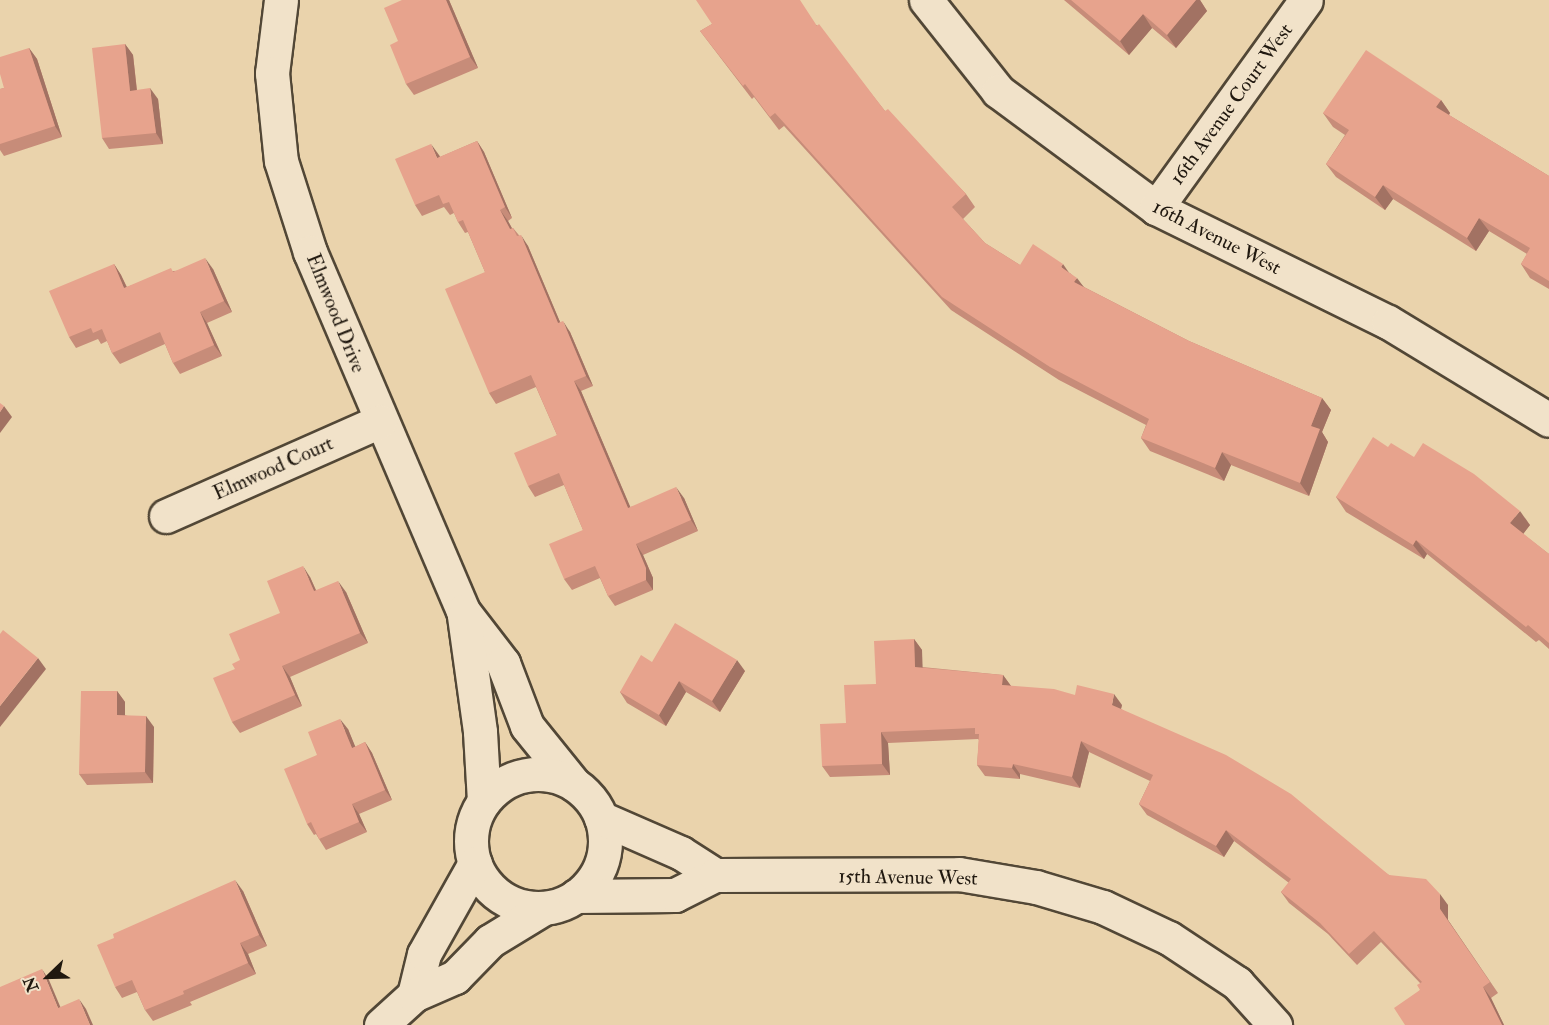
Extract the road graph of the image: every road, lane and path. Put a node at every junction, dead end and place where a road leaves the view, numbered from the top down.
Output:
1 (281, 0) edge
2 (926, 0) edge
3 (1306, 0) edge
4 (1156, 208) junction
5 (1549, 420) edge
6 (380, 421) junction
7 (166, 516) dead end
8 (463, 611) junction
9 (574, 784) junction
10 (484, 801) junction
11 (601, 818) junction
12 (475, 863) junction
13 (715, 876) junction
14 (576, 896) junction
15 (544, 908) junction
16 (414, 995) junction
17 (381, 1025) edge
18 (1275, 1025) edge

1 - 6 street, Elmwood Drive
2 - 4 street, 16th Avenue West
3 - 4 street, 16th Avenue Court West
4 - 5 street, 16th Avenue West
6 - 7 street, Elmwood Court
6 - 8 street, Elmwood Drive
8 - 9 street, Elmwood Drive
8 - 10 street, Elmwood Drive
9 - 10 street
9 - 11 street
10 - 12 street
11 - 13 street
11 - 14 street
12 - 15 street
12 - 16 street
13 - 14 street, 15th Avenue West
13 - 18 street, 15th Avenue West
14 - 15 street
15 - 16 street
16 - 17 street

